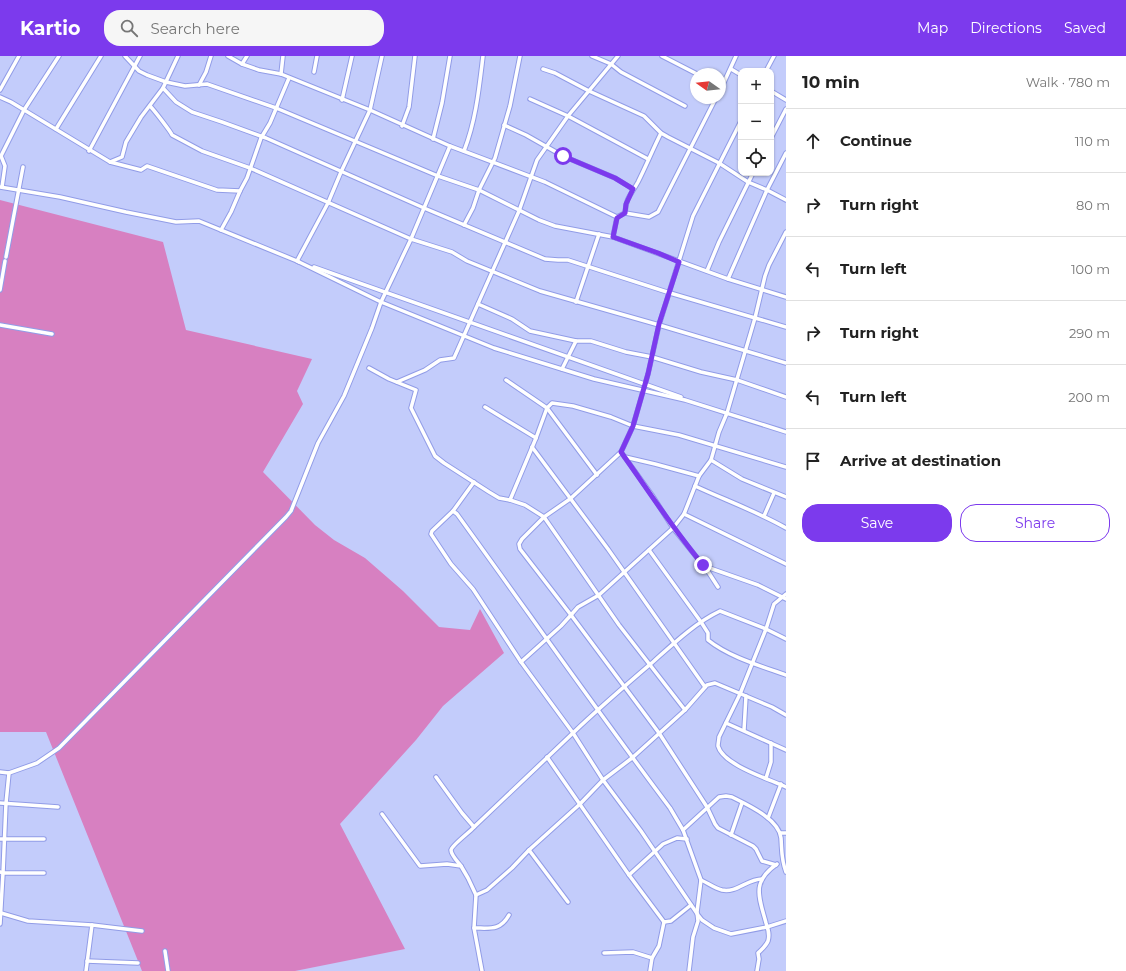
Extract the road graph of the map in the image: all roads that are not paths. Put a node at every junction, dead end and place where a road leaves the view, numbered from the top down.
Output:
1 (19, 56) edge
2 (59, 56) edge
3 (100, 56) edge
4 (125, 56) edge
5 (140, 56) edge
6 (178, 56) edge
7 (211, 56) edge
8 (228, 56) edge
9 (247, 56) edge
10 (284, 56) edge
11 (317, 56) edge
12 (352, 56) edge
13 (382, 56) edge
14 (415, 56) edge
15 (450, 56) edge
16 (483, 56) edge
17 (520, 56) edge
18 (592, 56) edge
19 (618, 56) edge
20 (662, 56) edge
21 (736, 56) edge
22 (774, 56) edge
23 (242, 64) junction
24 (611, 64) junction
25 (134, 65) junction
26 (768, 68) edge
27 (543, 69) dead end
28 (731, 69) junction
29 (690, 70) edge
30 (314, 72) dead end
31 (738, 72) edge
32 (281, 74) junction
33 (289, 78) junction
34 (726, 78) edge
35 (166, 82) junction
36 (199, 85) junction
37 (163, 88) junction
38 (0, 90) edge
39 (589, 91) junction
40 (774, 93) edge
41 (0, 97) edge
42 (530, 99) dead end
43 (342, 100) junction
44 (786, 100) edge
45 (713, 104) edge
46 (150, 106) junction
47 (684, 106) dead end
48 (276, 108) junction
49 (786, 109) edge
50 (24, 110) junction
51 (370, 110) junction
52 (568, 116) junction
53 (504, 125) junction
54 (402, 126) junction
55 (738, 127) edge
56 (56, 129) junction
57 (774, 132) edge
58 (661, 133) junction
59 (261, 138) junction
60 (433, 139) junction
61 (355, 142) junction
62 (450, 146) junction
63 (546, 146) junction
64 (690, 149) junction
65 (89, 151) junction
66 (464, 151) junction
67 (786, 153) edge
68 (648, 159) junction
69 (110, 162) junction
70 (492, 162) junction
71 (719, 163) junction
72 (22, 167) dead end
73 (250, 168) junction
74 (341, 172) junction
75 (438, 176) junction
76 (532, 176) junction
77 (751, 176) edge
78 (748, 182) junction
79 (1, 187) edge
80 (633, 189) junction
81 (18, 190) junction
82 (479, 190) junction
83 (767, 190) junction
84 (240, 191) junction
85 (786, 200) edge
86 (328, 203) junction
87 (424, 208) junction
88 (519, 210) junction
89 (625, 213) junction
90 (617, 218) junction
91 (464, 225) junction
92 (221, 230) junction
93 (786, 232) edge
94 (599, 234) junction
95 (613, 237) junction
96 (411, 239) junction
97 (505, 241) junction
98 (297, 261) junction
99 (679, 262) junction
100 (587, 266) junction
101 (492, 271) junction
102 (707, 271) junction
103 (728, 279) junction
104 (762, 289) junction
105 (0, 290) edge
106 (670, 293) junction
107 (786, 297) edge
108 (381, 302) junction
109 (576, 302) junction
110 (478, 304) junction
111 (754, 318) junction
112 (659, 324) junction
113 (0, 325) edge
114 (786, 327) edge
115 (52, 334) dead end
116 (464, 337) junction
117 (576, 340) junction
118 (745, 351) junction
119 (652, 357) junction
120 (786, 363) edge
121 (369, 368) dead end
122 (562, 369) junction
123 (506, 380) dead end
124 (737, 380) junction
125 (397, 382) junction
126 (642, 390) junction
127 (786, 397) edge
128 (485, 407) dead end
129 (547, 408) junction
130 (727, 413) junction
131 (633, 426) junction
132 (786, 433) edge
133 (536, 438) junction
134 (716, 445) junction
135 (532, 447) junction
136 (621, 452) junction
137 (625, 457) junction
138 (711, 460) junction
139 (786, 467) edge
140 (597, 474) junction
141 (699, 476) junction
142 (474, 482) junction
143 (695, 486) junction
144 (774, 492) junction
145 (786, 497) edge
146 (570, 499) junction
147 (510, 500) junction
148 (453, 511) junction
149 (684, 514) junction
150 (764, 516) junction
151 (544, 517) junction
152 (673, 528) junction
153 (786, 528) edge
154 (649, 550) junction
155 (786, 564) edge
156 (703, 565) junction
157 (623, 572) junction
158 (718, 587) dead end
159 (786, 594) edge
160 (599, 595) junction
161 (781, 597) junction
162 (786, 599) edge
163 (571, 615) junction
164 (701, 622) junction
165 (766, 629) junction
166 (546, 639) junction
167 (786, 639) edge
168 (674, 643) junction
169 (521, 662) junction
170 (752, 663) junction
171 (650, 665) junction
172 (786, 675) edge
173 (625, 687) junction
174 (705, 687) junction
175 (740, 694) junction
176 (746, 696) junction
177 (598, 710) junction
178 (685, 710) junction
179 (786, 715) edge
180 (726, 723) junction
181 (744, 730) junction
182 (574, 733) junction
183 (659, 733) junction
184 (772, 744) junction
185 (786, 750) edge
186 (547, 757) junction
187 (632, 758) junction
188 (0, 772) edge
189 (9, 773) junction
190 (436, 777) dead end
191 (766, 778) junction
192 (603, 780) junction
193 (781, 784) junction
194 (786, 787) edge
195 (0, 803) edge
196 (6, 803) junction
197 (742, 803) junction
198 (580, 804) junction
199 (58, 807) dead end
200 (707, 807) junction
201 (382, 814) dead end
202 (768, 818) junction
203 (474, 828) junction
204 (684, 830) junction
205 (780, 833) junction
206 (786, 833) edge
207 (731, 835) junction
208 (0, 839) edge
209 (5, 839) junction
210 (44, 839) dead end
211 (687, 839) junction
212 (529, 850) junction
213 (655, 852) junction
214 (782, 862) junction
215 (776, 865) junction
216 (461, 866) junction
217 (786, 872) edge
218 (2, 873) edge
219 (44, 873) dead end
220 (629, 875) junction
221 (762, 879) junction
222 (701, 880) junction
223 (476, 895) junction
224 (568, 902) dead end
225 (691, 905) junction
226 (1, 911) edge
227 (697, 912) junction
228 (509, 915) dead end
229 (786, 921) edge
230 (664, 922) junction
231 (0, 924) edge
232 (92, 925) junction
233 (767, 927) junction
234 (474, 928) junction
235 (142, 931) dead end
236 (164, 952) dead end
237 (604, 953) dead end
238 (652, 958) junction
239 (87, 961) junction
240 (138, 963) dead end
241 (86, 971) edge
242 (168, 971) edge
243 (482, 971) edge
244 (650, 971) edge
245 (688, 971) edge
246 (757, 971) edge

1 - 38 street
2 - 50 street
3 - 56 street
4 - 25 street
5 - 25 street
6 - 35 street
7 - 36 street
8 - 23 street
9 - 23 street
10 - 32 street
11 - 30 street
12 - 43 street
13 - 51 street
14 - 54 street
15 - 60 street
16 - 66 street
17 - 53 street
18 - 24 street
19 - 24 street
20 - 29 street
21 - 28 street
22 - 26 street
23 - 32 street
24 - 39 street
24 - 47 street
25 - 35 street
25 - 65 street
27 - 39 street
28 - 31 street
28 - 34 street
32 - 33 street
33 - 43 street
33 - 48 street
35 - 36 street
35 - 37 street
36 - 48 street
37 - 46 street
37 - 59 street
39 - 52 street
39 - 58 street
40 - 44 street
41 - 50 street
42 - 52 street
43 - 51 street
45 - 64 street
46 - 69 street
46 - 73 street
48 - 59 street
48 - 61 street
49 - 57 street
50 - 56 street
50 - 79 street
51 - 54 street
51 - 61 street
52 - 63 street
52 - 68 street
53 - 63 street
53 - 70 street
54 - 60 street
55 - 71 street
56 - 65 street
58 - 64 street
58 - 68 street
59 - 73 street
59 - 74 street
60 - 62 street
61 - 74 street
61 - 75 street
62 - 66 street
62 - 75 street
63 - 76 street
63 - 80 street
64 - 71 street
64 - 89 street
65 - 69 street
66 - 70 street
67 - 83 street
68 - 80 street
69 - 84 street
70 - 76 street
70 - 82 street
71 - 78 street
71 - 99 street
72 - 81 street
73 - 84 street
73 - 86 street
74 - 86 street
74 - 87 street
75 - 82 street
75 - 87 street
76 - 88 street
76 - 90 street
77 - 78 street
78 - 83 street
78 - 102 street
79 - 81 street
80 - 89 street
81 - 92 street
81 - 105 street
82 - 88 street
82 - 91 street
83 - 85 street
83 - 103 street
84 - 92 street
86 - 96 street
86 - 98 street
87 - 91 street
87 - 96 street
88 - 94 street
88 - 97 street
89 - 90 street
90 - 95 street
91 - 97 street
92 - 98 street
93 - 104 street
94 - 95 street
94 - 100 street
95 - 99 street
96 - 101 street
96 - 108 street
97 - 100 street
97 - 101 street
98 - 108 street
98 - 132 street
99 - 102 street
99 - 106 street
100 - 106 street
100 - 109 street
101 - 109 street
101 - 110 street
102 - 103 street
103 - 104 street
104 - 107 street
104 - 111 street
106 - 111 street
106 - 112 street
108 - 116 street
108 - 189 street
109 - 112 street
110 - 116 street
110 - 117 street
111 - 114 street
111 - 118 street
112 - 118 street
112 - 119 street
113 - 115 street
116 - 122 street
116 - 125 street
117 - 119 street
117 - 122 street
118 - 120 street
118 - 124 street
119 - 124 street
119 - 126 street
121 - 125 street
122 - 126 street
123 - 129 street
124 - 127 street
124 - 130 street
125 - 142 street
126 - 130 street
126 - 131 street
128 - 133 street
129 - 131 street
129 - 133 street
129 - 140 street
130 - 132 street
130 - 134 street
131 - 134 street
131 - 136 street
133 - 135 street
134 - 138 street
134 - 139 street
135 - 146 street
135 - 147 street
136 - 137 street
136 - 140 street
137 - 141 street
137 - 152 street
138 - 141 street
138 - 144 street
140 - 146 street
141 - 143 street
142 - 147 street
142 - 148 street
143 - 149 street
143 - 150 street
144 - 145 street
144 - 150 street
146 - 151 street
146 - 157 street
147 - 151 street
148 - 166 street
148 - 169 street
149 - 152 street
149 - 155 street
150 - 153 street
151 - 160 street
151 - 163 street
152 - 154 street
152 - 156 street
154 - 157 street
154 - 164 street
156 - 158 street
156 - 161 street
157 - 160 street
157 - 168 street
159 - 161 street
160 - 163 street
160 - 171 street
161 - 162 street
161 - 165 street
163 - 166 street
163 - 173 street
164 - 165 street
164 - 168 street
164 - 170 street
165 - 167 street
165 - 170 street
166 - 169 street
166 - 177 street
168 - 171 street
168 - 174 street
169 - 182 street
170 - 172 street
170 - 175 street
171 - 173 street
171 - 178 street
173 - 177 street
173 - 183 street
174 - 175 street
174 - 178 street
175 - 176 street
175 - 180 street
176 - 179 street
176 - 181 street
177 - 182 street
177 - 187 street
178 - 183 street
180 - 181 street
180 - 191 street
181 - 184 street
182 - 186 street
182 - 192 street
183 - 187 street
183 - 200 street
184 - 185 street
184 - 191 street
186 - 198 street
186 - 203 street
187 - 192 street
187 - 204 street
188 - 189 street
189 - 196 street
190 - 203 street
191 - 193 street
192 - 198 street
192 - 213 street
193 - 194 street
193 - 202 street
195 - 196 street
196 - 199 street
196 - 209 street
197 - 200 street
197 - 202 street
197 - 207 street
198 - 212 street
198 - 220 street
200 - 204 street
200 - 207 street
201 - 216 street
202 - 205 street
203 - 216 street
204 - 211 street
205 - 206 street
205 - 214 street
207 - 215 street
208 - 209 street
209 - 210 street
209 - 218 street
211 - 213 street
211 - 222 street
212 - 223 street
212 - 224 street
213 - 220 street
213 - 225 street
214 - 215 street
214 - 217 street
215 - 221 street
216 - 223 street
218 - 219 street
218 - 226 street
220 - 230 street
221 - 222 street
221 - 233 street
222 - 227 street
223 - 234 street
225 - 227 street
225 - 230 street
226 - 231 street
226 - 232 street
227 - 233 street
227 - 245 street
228 - 234 street
229 - 233 street
230 - 238 street
232 - 235 street
232 - 239 street
233 - 246 street
234 - 243 street
236 - 242 street
237 - 238 street
238 - 244 street
239 - 240 street
239 - 241 street

